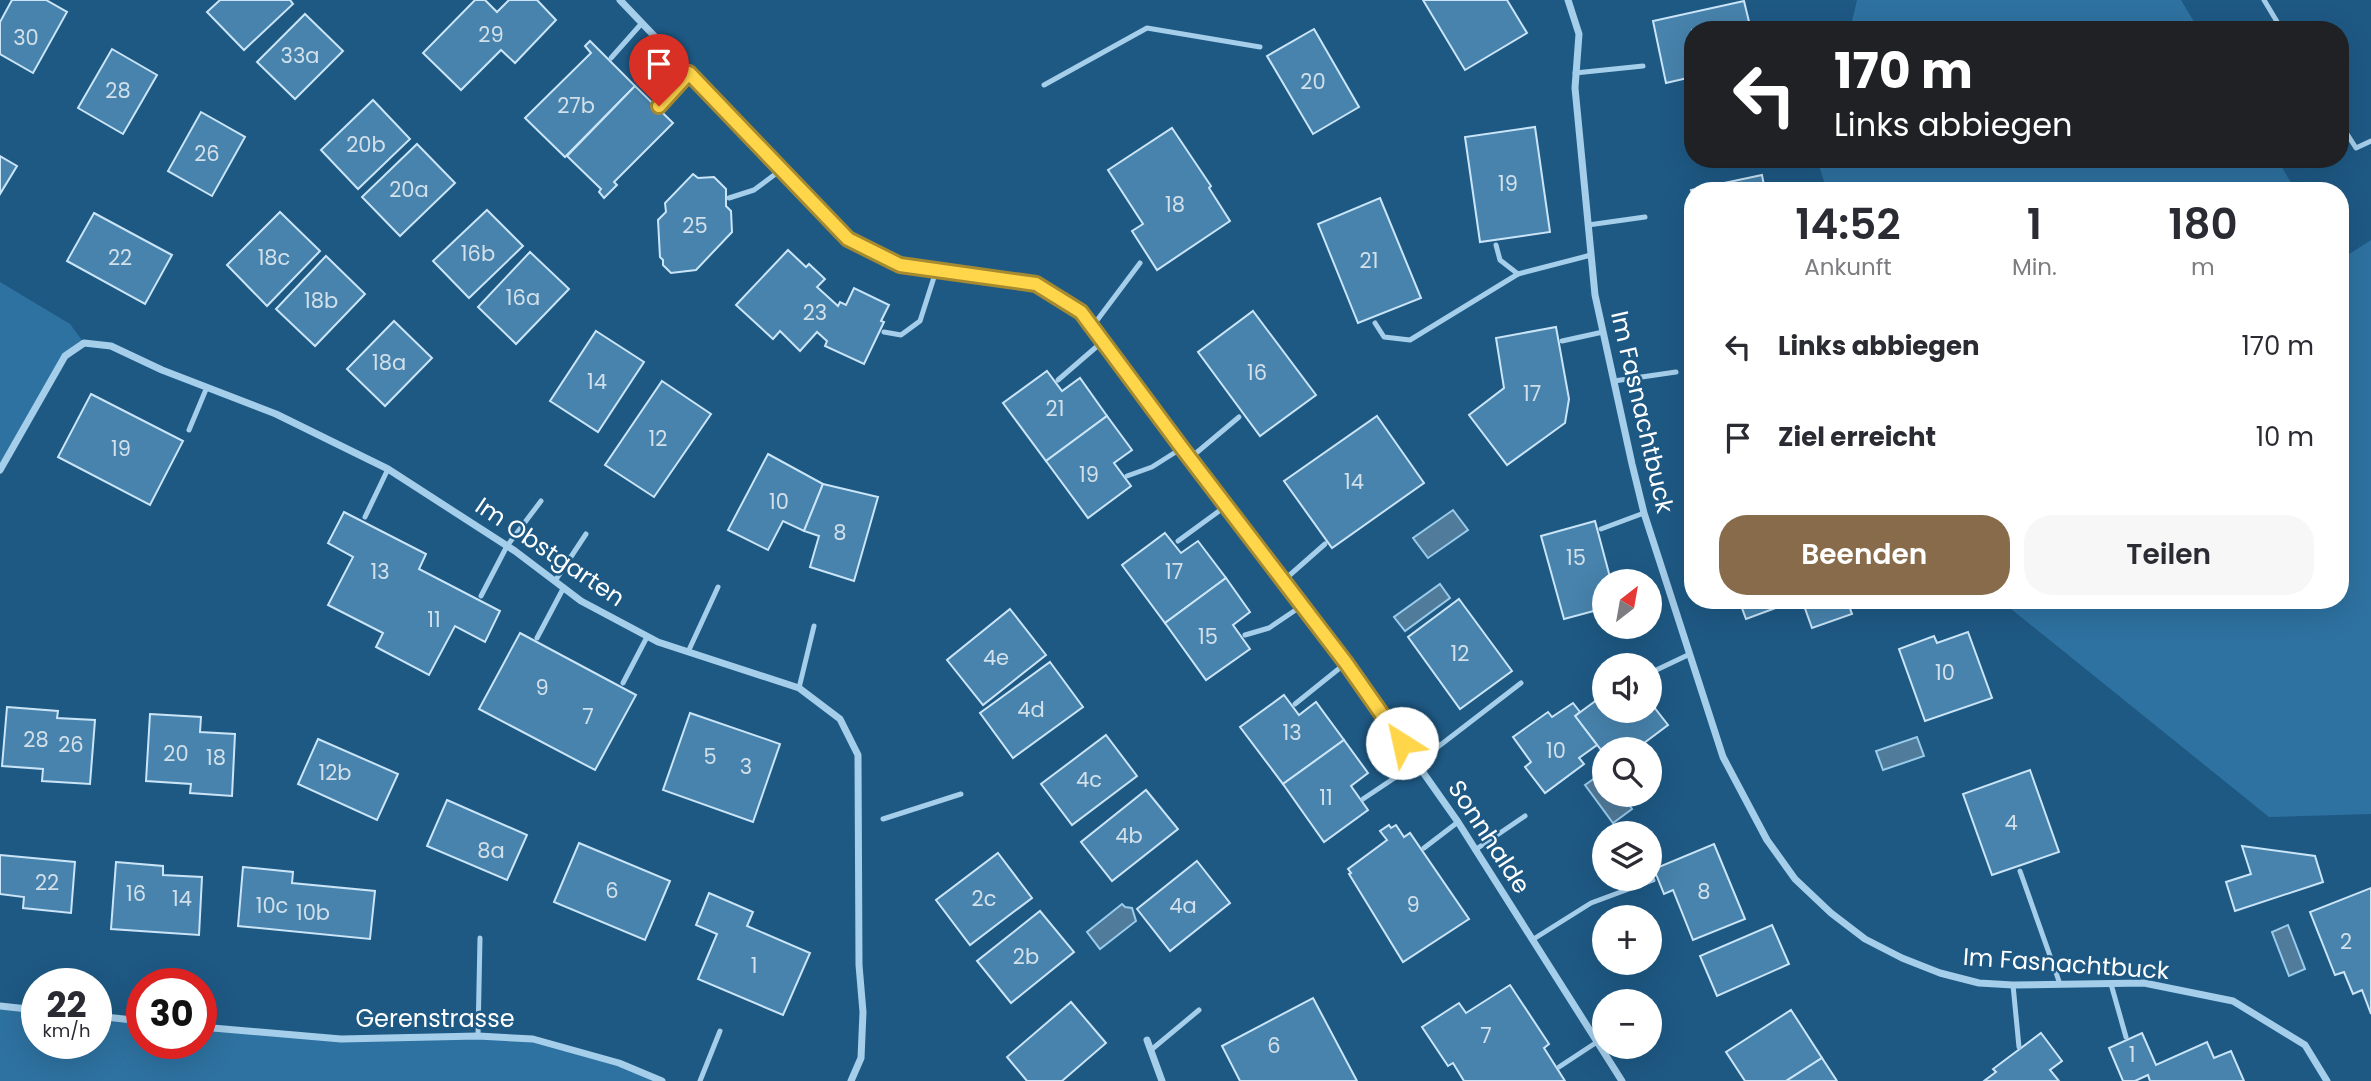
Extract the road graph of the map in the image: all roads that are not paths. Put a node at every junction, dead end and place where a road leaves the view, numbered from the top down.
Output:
1 (620, 0) edge
2 (1568, 0) edge
3 (2263, 0) edge
4 (2276, 21) edge
5 (642, 23) junction
6 (1260, 47) dead end
7 (611, 58) dead end
8 (1643, 66) dead end
9 (689, 73) junction
10 (1575, 73) junction
11 (1044, 85) dead end
12 (659, 106) dead end
13 (2349, 137) edge
14 (2371, 141) edge
15 (782, 169) junction
16 (729, 198) dead end
17 (1645, 218) dead end
18 (1588, 225) junction
19 (1496, 245) dead end
20 (1591, 255) junction
21 (1140, 263) dead end
22 (936, 271) junction
23 (1518, 274) junction
24 (1376, 323) dead end
25 (1092, 327) junction
26 (884, 332) dead end
27 (1603, 332) junction
28 (1562, 341) dead end
29 (1102, 342) junction
30 (1676, 372) dead end
31 (1058, 380) dead end
32 (1614, 382) junction
33 (207, 387) junction
34 (1239, 417) dead end
35 (189, 430) dead end
36 (1182, 448) junction
37 (1189, 458) junction
38 (388, 469) junction
39 (0, 470) edge
40 (1126, 476) dead end
41 (541, 501) dead end
42 (1226, 506) junction
43 (1644, 513) junction
44 (365, 517) dead end
45 (1601, 529) dead end
46 (586, 534) dead end
47 (1178, 541) dead end
48 (1325, 544) dead end
49 (507, 546) junction
50 (555, 580) junction
51 (1283, 581) junction
52 (564, 587) junction
53 (718, 587) dead end
54 (481, 596) dead end
55 (1303, 605) junction
56 (814, 626) dead end
57 (1245, 635) dead end
58 (647, 637) junction
59 (537, 638) dead end
60 (688, 652) junction
61 (1690, 654) junction
62 (1346, 663) junction
63 (1662, 667) edge
64 (623, 683) dead end
65 (1521, 683) dead end
66 (799, 688) junction
67 (1295, 704) dead end
68 (1417, 763) junction
69 (961, 794) dead end
70 (1363, 799) dead end
71 (1525, 816) dead end
72 (883, 820) dead end
73 (1458, 822) junction
74 (1424, 848) dead end
75 (1475, 850) junction
76 (2020, 871) dead end
77 (1625, 891) edge
78 (480, 938) dead end
79 (1532, 940) junction
80 (2060, 984) junction
81 (2111, 984) junction
82 (2012, 985) junction
83 (0, 1006) edge
84 (21, 1008) edge
85 (1199, 1010) dead end
86 (217, 1028) edge
87 (720, 1031) dead end
88 (1592, 1034) edge
89 (478, 1036) junction
90 (2126, 1037) dead end
91 (1147, 1040) dead end
92 (1592, 1045) edge
93 (2019, 1047) dead end
94 (1151, 1050) junction
95 (1608, 1059) edge
96 (1559, 1067) dead end
97 (662, 1081) edge
98 (700, 1081) edge
99 (851, 1081) edge
100 (1162, 1081) edge
101 (1622, 1081) edge
102 (2327, 1081) edge

1 - 5 street, Sonnhalde
2 - 10 street, Im Fasnachtbuck
3 - 4 lane
5 - 7 lane
5 - 9 street, Sonnhalde
6 - 11 lane
8 - 10 lane
9 - 12 lane
9 - 15 street, Sonnhalde
10 - 18 street, Im Fasnachtbuck
13 - 14 lane
15 - 16 lane
15 - 22 street, Sonnhalde
17 - 18 lane
18 - 20 street, Im Fasnachtbuck
19 - 23 lane
20 - 23 lane
20 - 27 street, Im Fasnachtbuck
21 - 25 lane
22 - 25 street, Sonnhalde
22 - 26 lane
23 - 24 lane
25 - 29 street, Sonnhalde
27 - 28 lane
27 - 32 street, Im Fasnachtbuck
29 - 31 lane
29 - 36 street, Sonnhalde
30 - 32 lane
32 - 43 street, Im Fasnachtbuck
33 - 35 lane
33 - 38 street, Im Obstgarten
33 - 39 street, Im Obstgarten
34 - 37 lane
36 - 37 street, Sonnhalde
36 - 40 lane
37 - 42 street, Sonnhalde
38 - 44 lane
38 - 49 street, Im Obstgarten
41 - 49 lane
42 - 47 lane
42 - 51 street, Sonnhalde
43 - 45 lane
43 - 61 street, Im Fasnachtbuck
46 - 50 lane
48 - 51 lane
49 - 50 street, Im Obstgarten
49 - 54 lane
50 - 52 street, Im Obstgarten
51 - 55 street, Sonnhalde
52 - 58 street, Im Obstgarten
52 - 59 lane
53 - 60 lane
55 - 57 lane
55 - 62 street, Sonnhalde
56 - 66 lane
58 - 60 street, Im Obstgarten
58 - 64 lane
60 - 66 street, Im Obstgarten
61 - 63 lane
61 - 82 street, Im Fasnachtbuck
62 - 67 lane
62 - 68 street, Sonnhalde
65 - 68 lane
66 - 99 street, Im Obstgarten
68 - 70 lane
68 - 73 street, Sonnhalde
69 - 72 lane
71 - 75 lane
73 - 74 lane
73 - 75 street, Sonnhalde
75 - 79 street, Sonnhalde
76 - 80 lane
77 - 79 lane
78 - 89 lane
79 - 88 street, Sonnhalde
80 - 81 street, Im Fasnachtbuck
80 - 82 street, Im Fasnachtbuck
81 - 90 lane
81 - 102 street, Im Fasnachtbuck
82 - 93 lane
83 - 84 street
85 - 94 lane
86 - 89 street, Gerenstrasse
87 - 98 lane
89 - 97 street, Gerenstrasse
91 - 94 street
92 - 96 lane
94 - 100 street
95 - 101 street, Sonnhalde

